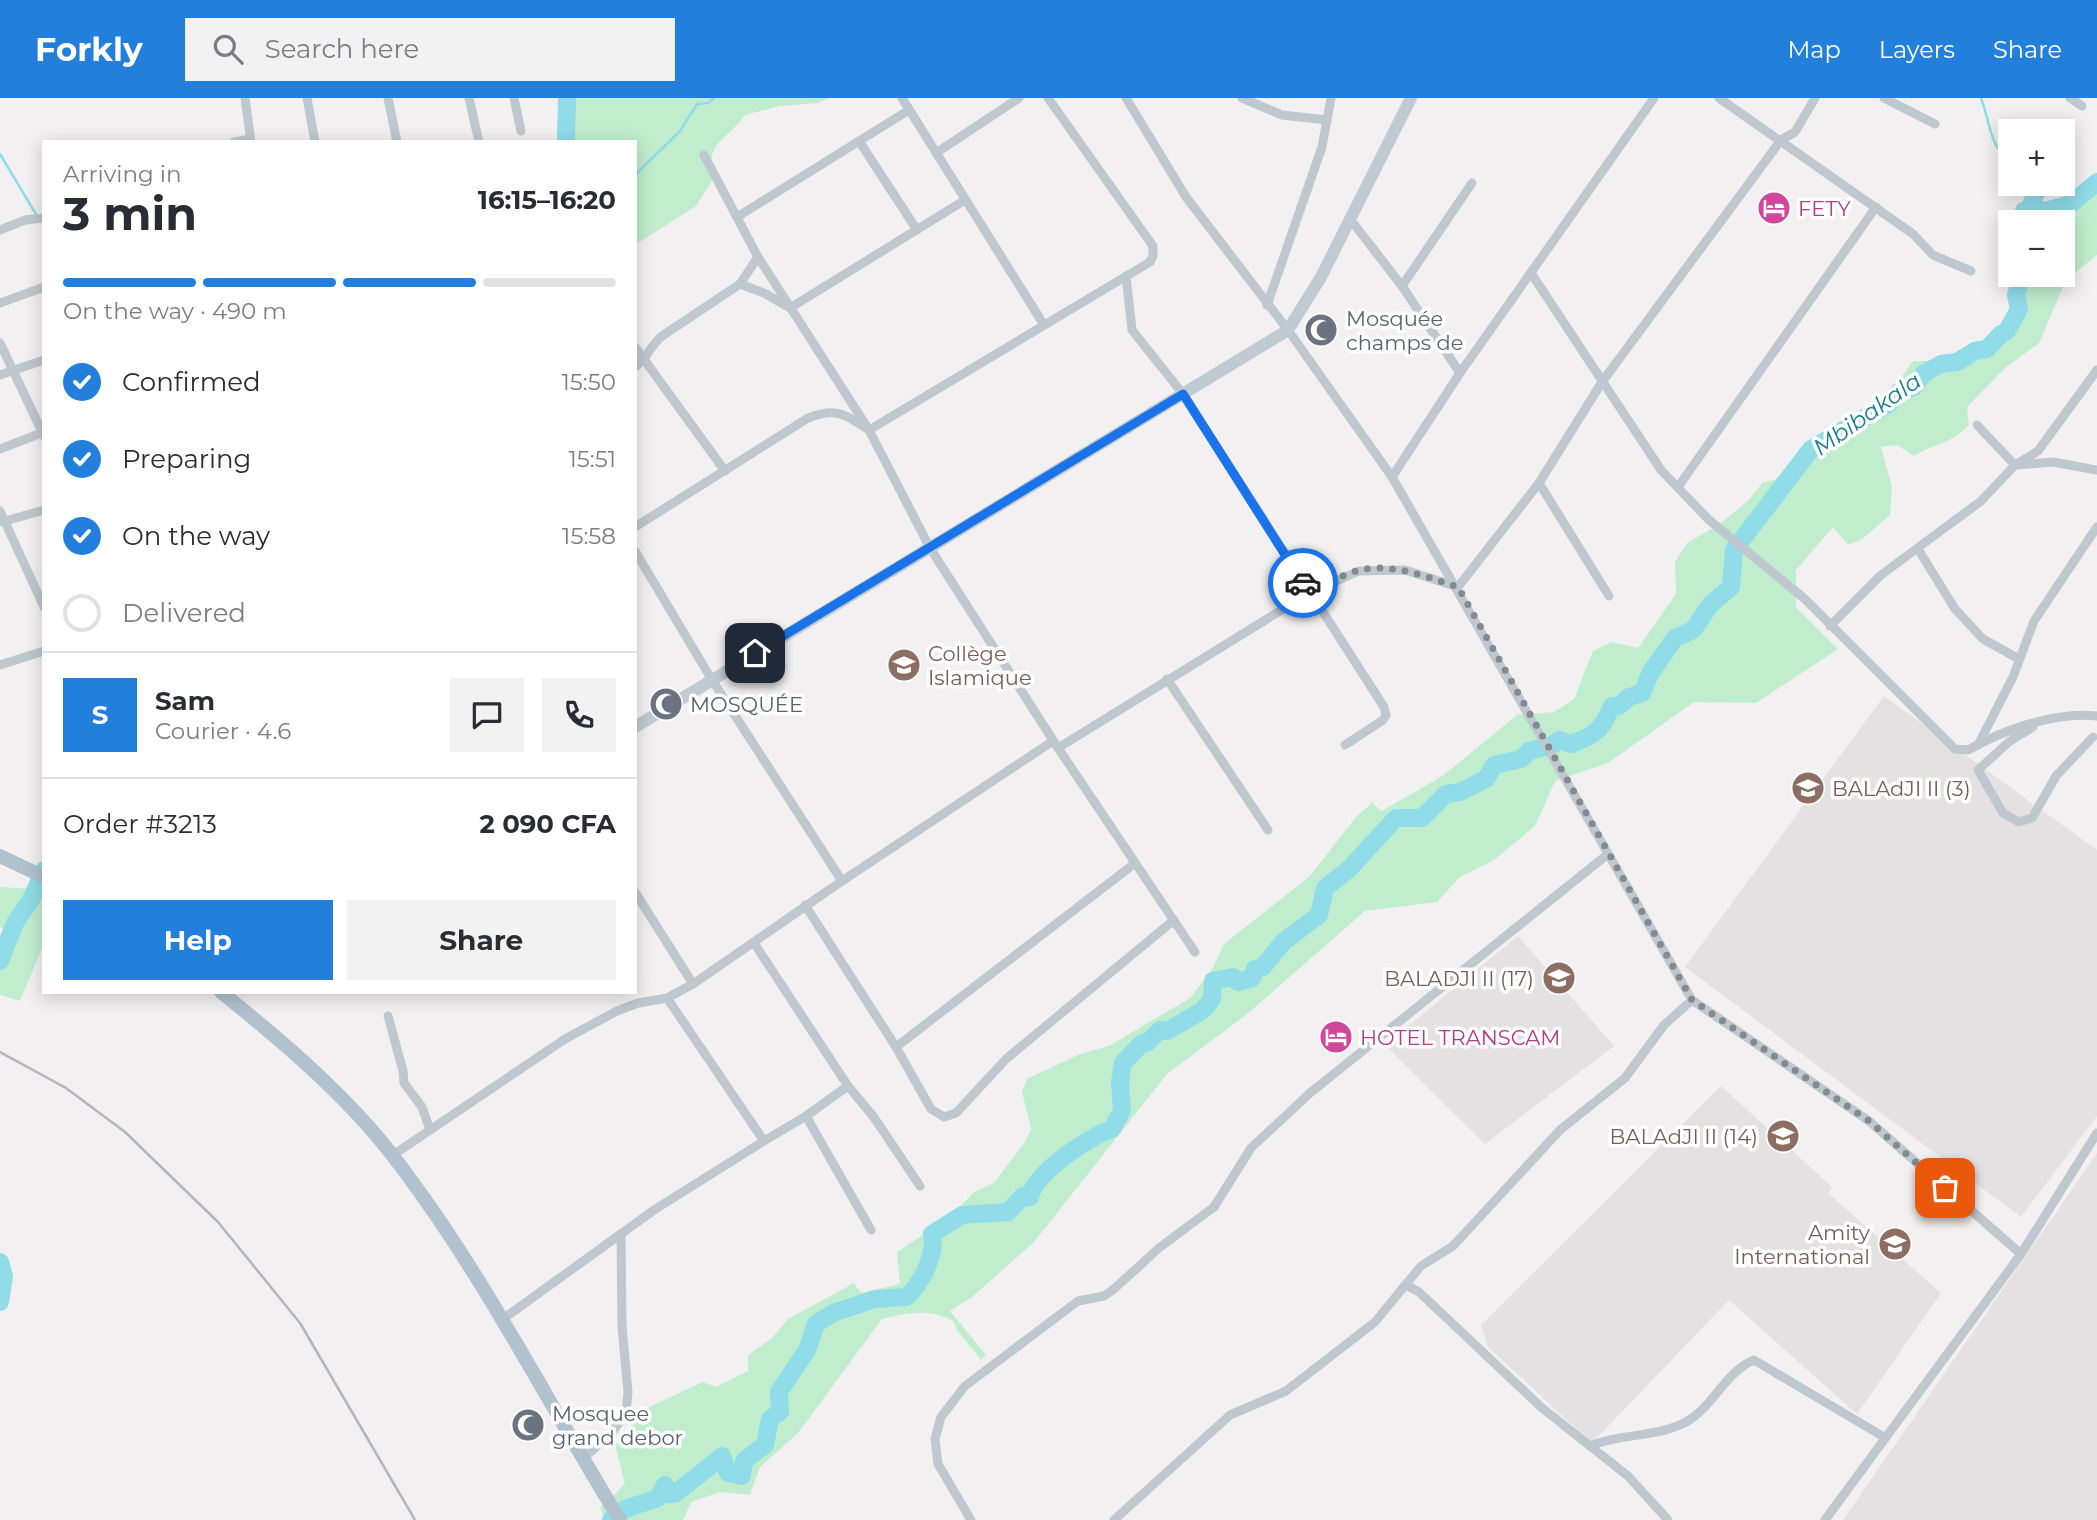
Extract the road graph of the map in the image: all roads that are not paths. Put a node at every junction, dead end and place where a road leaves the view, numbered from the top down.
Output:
1 (245, 98) edge
2 (307, 98) edge
3 (388, 98) edge
4 (470, 98) edge
5 (514, 98) edge
6 (902, 98) edge
7 (1019, 98) edge
8 (1048, 98) edge
9 (1126, 98) edge
10 (1242, 98) edge
11 (1331, 98) edge
12 (1411, 98) edge
13 (1654, 98) edge
14 (1719, 98) edge
15 (1815, 98) edge
16 (1884, 98) edge
17 (2070, 98) edge
18 (2082, 106) dead end
19 (909, 110) junction
20 (1327, 120) junction
21 (1935, 124) dead end
22 (521, 131) dead end
23 (250, 140) edge
24 (315, 140) edge
25 (397, 140) edge
26 (479, 140) edge
27 (1781, 140) junction
28 (859, 141) junction
29 (936, 153) junction
30 (704, 155) dead end
31 (1472, 183) dead end
32 (965, 200) junction
33 (1876, 207) junction
34 (737, 217) junction
35 (1350, 219) junction
36 (42, 221) edge
37 (0, 230) edge
38 (917, 230) junction
39 (758, 257) junction
40 (1971, 271) dead end
41 (1531, 273) junction
42 (1126, 276) junction
43 (740, 284) junction
44 (1402, 286) junction
45 (42, 288) edge
46 (0, 303) edge
47 (1267, 305) junction
48 (790, 308) junction
49 (1044, 325) junction
50 (1288, 330) junction
51 (0, 343) edge
52 (42, 361) edge
53 (639, 364) edge
54 (13, 370) junction
55 (2097, 370) edge
56 (1460, 373) junction
57 (0, 375) edge
58 (1602, 382) junction
59 (1183, 394) junction
60 (1977, 425) dead end
61 (869, 430) junction
62 (42, 432) edge
63 (42, 434) edge
64 (0, 449) edge
65 (2015, 465) junction
66 (2097, 470) edge
67 (725, 471) junction
68 (1392, 477) junction
69 (1539, 483) junction
70 (1678, 487) junction
71 (0, 511) edge
72 (42, 511) edge
73 (2, 522) edge
74 (637, 526) edge
75 (2097, 527) edge
76 (930, 548) junction
77 (1918, 549) junction
78 (637, 554) edge
79 (1458, 587) junction
80 (1308, 593) junction
81 (1609, 596) dead end
82 (42, 603) edge
83 (1830, 626) junction
84 (42, 652) edge
85 (2019, 659) junction
86 (0, 665) edge
87 (1167, 679) junction
88 (712, 680) junction
89 (2097, 716) edge
90 (2046, 719) junction
91 (637, 726) edge
92 (2093, 737) dead end
93 (1056, 744) junction
94 (1345, 745) dead end
95 (1978, 745) junction
96 (1268, 830) dead end
97 (1608, 855) junction
98 (0, 856) edge
99 (1134, 864) junction
100 (42, 876) edge
101 (842, 881) junction
102 (637, 895) edge
103 (805, 905) junction
104 (1174, 920) junction
105 (754, 943) junction
106 (1195, 952) dead end
107 (693, 984) junction
108 (224, 994) edge
109 (667, 998) junction
110 (1692, 1000) junction
111 (388, 1016) dead end
112 (895, 1046) junction
113 (848, 1086) junction
114 (806, 1116) junction
115 (430, 1130) junction
116 (2097, 1133) edge
117 (764, 1140) junction
118 (393, 1155) junction
119 (920, 1186) dead end
120 (871, 1230) dead end
121 (621, 1235) junction
122 (2021, 1254) junction
123 (1406, 1285) junction
124 (503, 1320) junction
125 (1884, 1437) junction
126 (1590, 1446) junction
127 (583, 1459) junction
128 (620, 1520) edge
129 (971, 1520) edge
130 (1114, 1520) edge
131 (1668, 1520) edge
132 (1825, 1520) edge

1 - 23 street
2 - 24 street
3 - 25 street
4 - 26 street
5 - 22 street
6 - 19 street
7 - 29 street
8 - 42 street
9 - 47 street
10 - 20 street
11 - 20 street
12 - 35 street
13 - 41 street
14 - 27 street
15 - 27 street
16 - 21 street
17 - 18 street
19 - 28 street
19 - 29 street
20 - 47 street
27 - 33 street
27 - 58 street
28 - 34 street
28 - 38 street
29 - 32 street
30 - 34 street
31 - 44 street
32 - 38 street
32 - 49 street
33 - 40 street
33 - 70 street
34 - 39 street
35 - 44 street
35 - 50 street
36 - 37 street
38 - 48 street
39 - 43 street
39 - 48 street
41 - 56 street
41 - 58 street
42 - 49 street
42 - 59 street
43 - 48 street
43 - 53 street
44 - 56 street
45 - 46 street
47 - 50 street
48 - 61 street
49 - 61 street
50 - 59 street
50 - 68 street
51 - 54 street
52 - 54 street
53 - 67 street
54 - 57 street
54 - 62 street
55 - 65 street
56 - 68 street
58 - 69 street
58 - 70 street
59 - 76 street
59 - 80 street
60 - 65 street
61 - 67 street
61 - 76 street
63 - 64 street
65 - 66 street
65 - 77 street
67 - 74 street
68 - 79 street
69 - 79 street
69 - 81 street
70 - 83 street
71 - 73 street
72 - 73 street
73 - 82 street
75 - 85 street
76 - 88 street
76 - 93 street
77 - 83 street
77 - 85 street
78 - 88 street
79 - 80 street
79 - 97 street
80 - 87 street
80 - 94 street
83 - 95 street
84 - 86 street
85 - 95 street
87 - 93 street
87 - 96 street
88 - 91 street
88 - 101 street
89 - 90 street
90 - 92 street
90 - 95 street
93 - 99 street
93 - 101 street
97 - 110 street
97 - 129 street
98 - 100 main road
99 - 104 street
99 - 112 street
101 - 103 street
102 - 107 street
103 - 105 street
103 - 112 street
104 - 106 street
104 - 112 street
105 - 107 street
105 - 113 street
107 - 109 street
108 - 118 main road
109 - 115 street
109 - 117 street
110 - 122 street
110 - 123 street
111 - 115 street
113 - 114 street
113 - 119 street
114 - 117 street
114 - 120 street
115 - 118 street
116 - 122 street
117 - 121 street
118 - 124 main road
121 - 124 street
121 - 127 street
122 - 125 street
123 - 126 street
123 - 130 street
124 - 127 main road
125 - 126 street
125 - 132 street
126 - 131 street
127 - 128 main road

